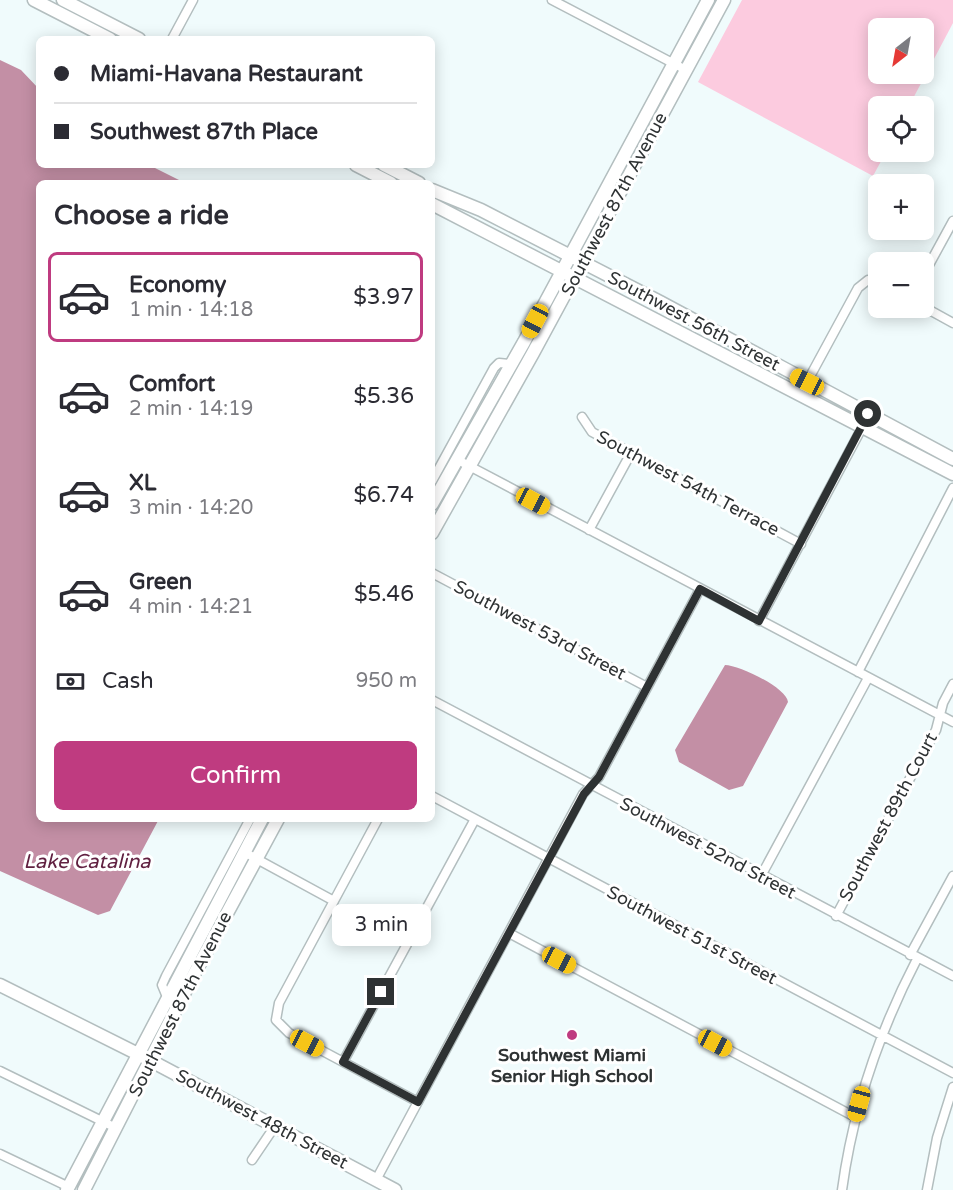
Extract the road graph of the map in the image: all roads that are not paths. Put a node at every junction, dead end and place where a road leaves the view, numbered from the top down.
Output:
1 (34, 0) edge
2 (63, 0) edge
3 (193, 0) edge
4 (552, 0) edge
5 (708, 0) edge
6 (724, 0) edge
7 (104, 36) edge
8 (133, 36) edge
9 (174, 36) edge
10 (674, 63) junction
11 (686, 70) junction
12 (362, 168) edge
13 (390, 168) edge
14 (385, 180) edge
15 (413, 180) edge
16 (435, 191) edge
17 (435, 206) edge
18 (953, 221) edge
19 (951, 231) edge
20 (570, 255) junction
21 (934, 258) edge
22 (582, 262) junction
23 (563, 270) junction
24 (575, 276) junction
25 (868, 280) edge
26 (934, 313) edge
27 (953, 323) edge
28 (511, 364) junction
29 (807, 382) junction
30 (515, 385) junction
31 (868, 414) junction
32 (582, 417) dead end
33 (863, 426) junction
34 (631, 453) junction
35 (456, 459) junction
36 (953, 459) edge
37 (468, 466) junction
38 (953, 474) edge
39 (435, 476) edge
40 (953, 488) edge
41 (435, 498) edge
42 (435, 527) edge
43 (589, 530) junction
44 (801, 544) junction
45 (435, 575) edge
46 (700, 589) junction
47 (759, 621) junction
48 (858, 672) junction
49 (868, 678) junction
50 (953, 684) edge
51 (648, 687) junction
52 (435, 702) edge
53 (940, 715) junction
54 (953, 722) edge
55 (591, 785) junction
56 (435, 798) edge
57 (475, 819) junction
58 (248, 822) edge
59 (260, 822) edge
60 (276, 822) edge
61 (376, 822) edge
62 (244, 852) junction
63 (257, 859) junction
64 (549, 859) junction
65 (761, 876) junction
66 (953, 876) edge
67 (334, 901) junction
68 (836, 916) junction
69 (509, 933) junction
70 (913, 957) junction
71 (953, 976) edge
72 (0, 985) edge
73 (167, 997) junction
74 (882, 1036) junction
75 (138, 1054) junction
76 (150, 1060) junction
77 (343, 1062) junction
78 (0, 1071) edge
79 (953, 1073) edge
80 (953, 1087) edge
81 (418, 1102) junction
82 (855, 1118) junction
83 (104, 1122) junction
84 (275, 1126) junction
85 (116, 1128) junction
86 (0, 1154) edge
87 (252, 1160) dead end
88 (376, 1179) junction
89 (70, 1189) edge
90 (84, 1190) edge
91 (395, 1190) edge
92 (842, 1190) edge
93 (927, 1190) edge

1 - 7 main road
2 - 8 main road
3 - 9 street
4 - 10 street
5 - 10 main road, Southwest 87th Avenue
6 - 11 main road, Southwest 87th Avenue
10 - 11 street
10 - 20 main road, Southwest 87th Avenue
11 - 22 main road, Southwest 87th Avenue
12 - 14 main road
13 - 15 main road
16 - 20 main road, Southwest 56th Street
17 - 23 main road, Southwest 56th Street
18 - 19 street
19 - 21 street
20 - 22 main road, Southwest 56th Street
20 - 23 main road, Southwest 87th Avenue
22 - 24 main road, Southwest 87th Avenue
22 - 29 main road, Southwest 56th Street
23 - 24 main road, Southwest 56th Street
23 - 28 main road, Southwest 87th Avenue
24 - 30 main road, Southwest 87th Avenue
24 - 33 main road, Southwest 56th Street
25 - 29 street
26 - 27 street
28 - 30 main road
28 - 35 main road, Southwest 87th Avenue
28 - 39 street, Southwest 87th Avenue
29 - 31 main road, Southwest 56th Street
30 - 37 main road, Southwest 87th Avenue
31 - 33 street
31 - 36 main road, Southwest 56th Street
32 - 34 street, Southwest 54th Terrace
33 - 38 main road, Southwest 56th Street
33 - 44 street
34 - 43 street
34 - 44 street, Southwest 54th Terrace
35 - 37 street
35 - 41 main road, Southwest 87th Avenue
37 - 42 main road, Southwest 87th Avenue
37 - 43 street
40 - 48 street
43 - 46 street
44 - 47 street
45 - 51 street, Southwest 53rd Street
46 - 47 street
46 - 51 street
47 - 48 street
48 - 49 street
49 - 53 street
49 - 65 street
50 - 53 street, Southwest 89th Court
51 - 55 street
52 - 55 street, Southwest 52nd Street
53 - 54 street
53 - 68 street, Southwest 89th Court
55 - 64 street
55 - 65 street, Southwest 52nd Street
56 - 57 street, Southwest 51st Street
57 - 64 street, Southwest 51st Street
57 - 77 street
58 - 73 street, Southwest 87th Avenue
59 - 62 main road, Southwest 87th Avenue
60 - 63 main road, Southwest 87th Avenue
61 - 67 street
62 - 63 street
62 - 73 main road, Southwest 87th Avenue
63 - 67 street
63 - 76 main road, Southwest 87th Avenue
64 - 69 street
64 - 74 street, Southwest 51st Street
65 - 68 street, Southwest 52nd Street
66 - 70 street
67 - 77 street
68 - 70 street, Southwest 52nd Street
69 - 81 street
69 - 82 street
70 - 71 street, Southwest 52nd Street
70 - 74 street
72 - 75 main road, Southwest 48th Street
73 - 75 main road, Southwest 87th Avenue
74 - 79 street, Southwest 51st Street
74 - 82 street
75 - 76 main road, Southwest 48th Street
75 - 83 main road, Southwest 87th Avenue
76 - 84 main road, Southwest 48th Street
76 - 85 main road, Southwest 87th Avenue
77 - 81 street
78 - 83 street
80 - 93 street
81 - 88 street
82 - 92 street
83 - 85 street
83 - 89 main road, Southwest 87th Avenue
84 - 87 street
84 - 88 main road, Southwest 48th Street
85 - 90 main road, Southwest 87th Avenue
86 - 89 street
88 - 91 main road, Southwest 48th Street

